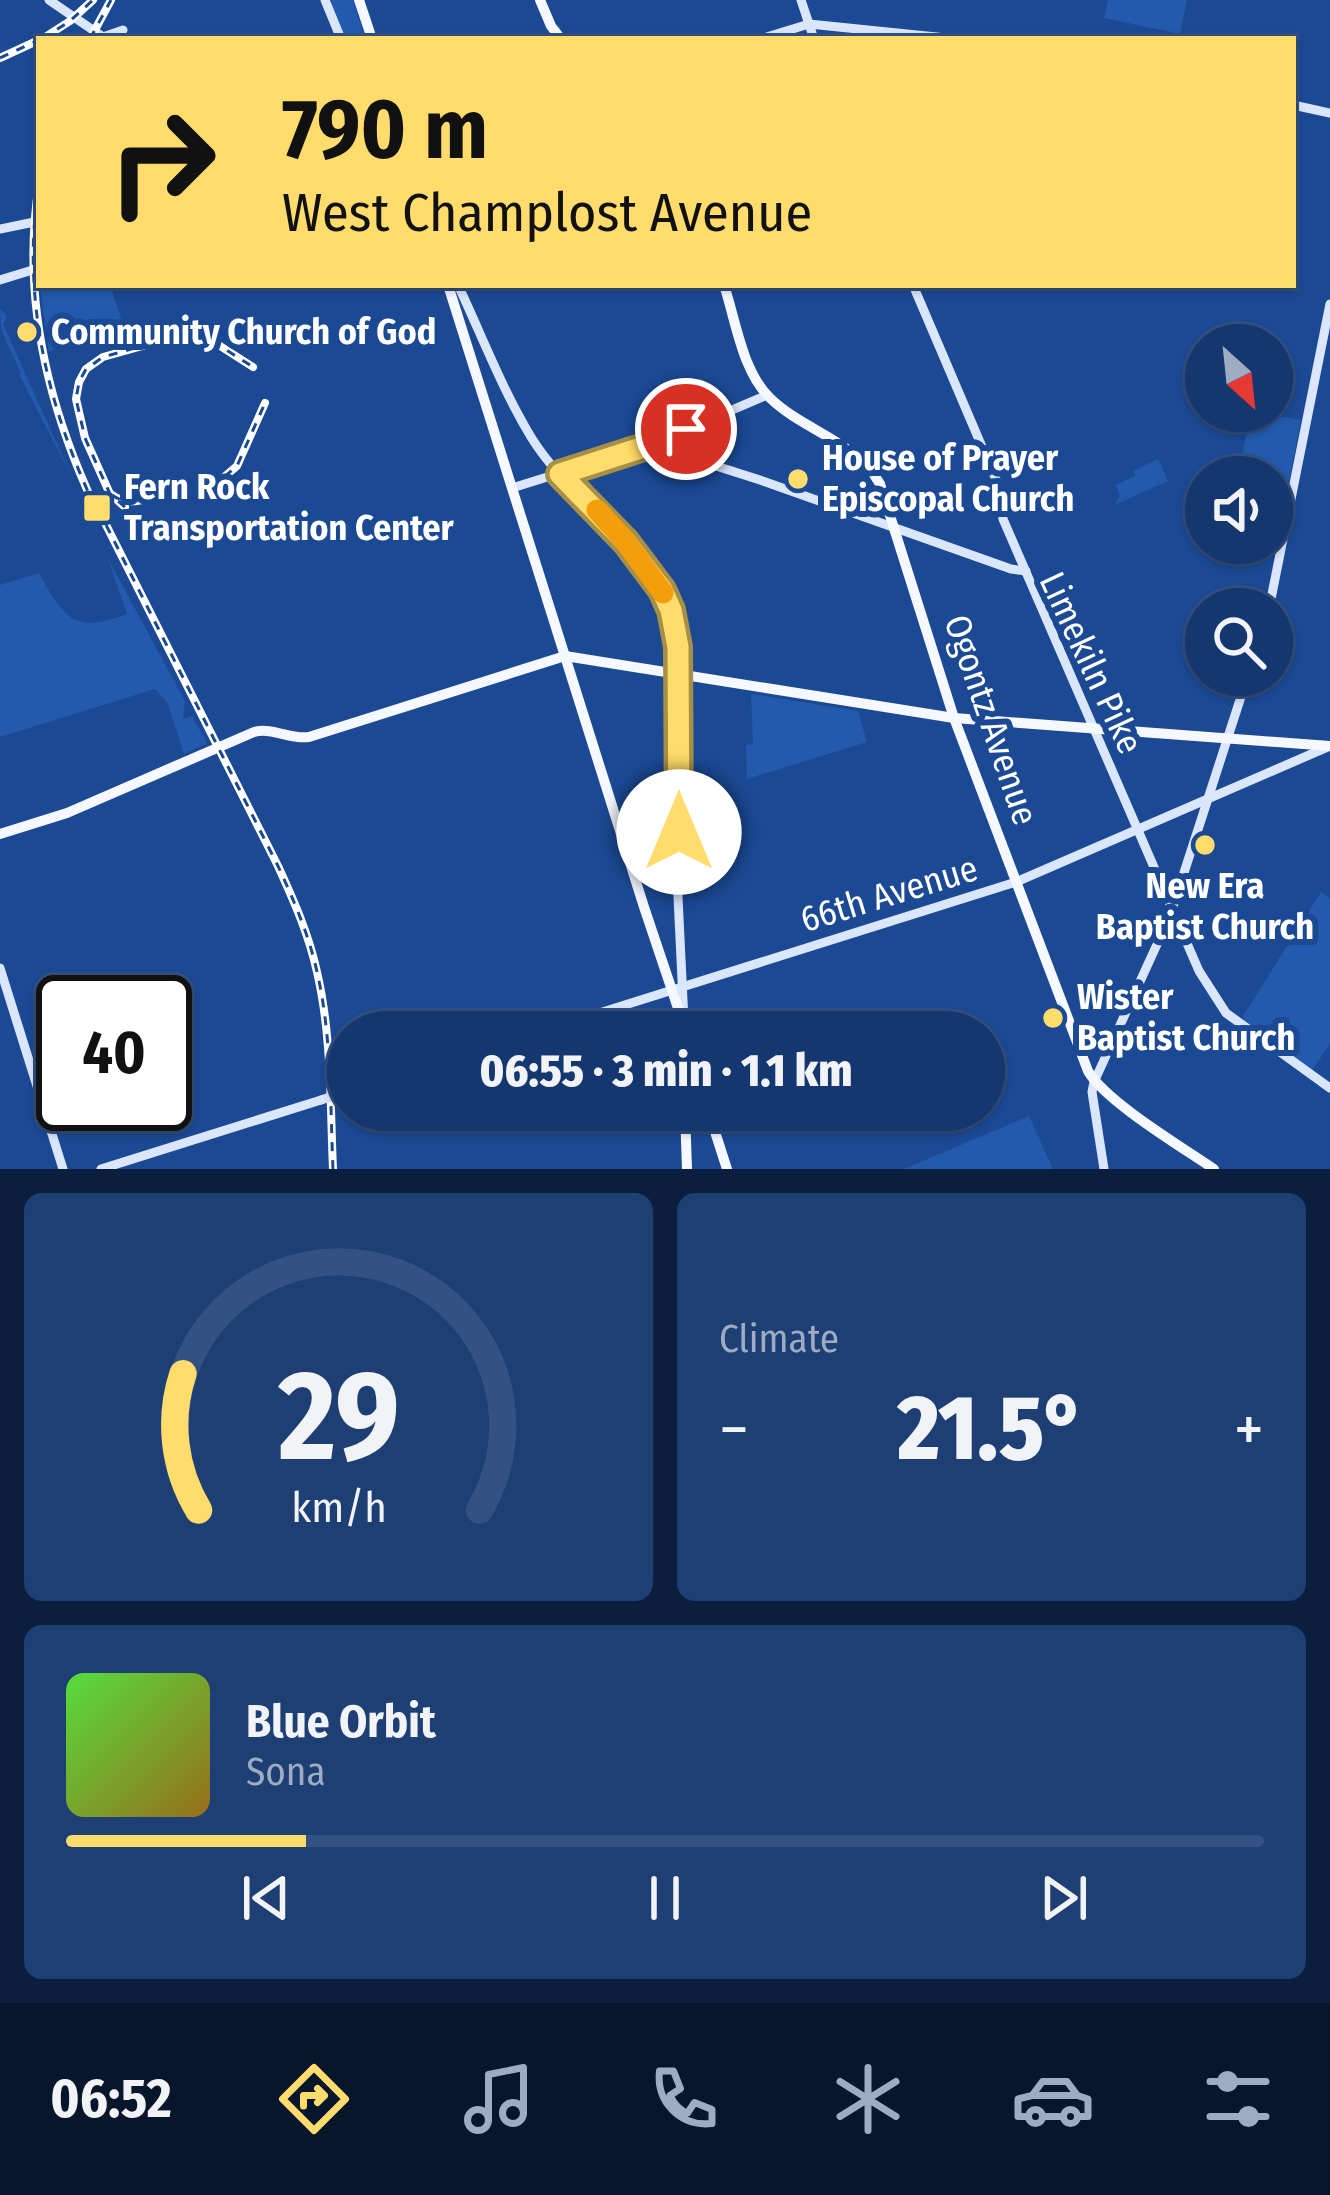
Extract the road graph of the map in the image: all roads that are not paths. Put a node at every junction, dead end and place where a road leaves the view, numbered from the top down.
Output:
1 (49, 0) edge
2 (326, 0) edge
3 (359, 0) edge
4 (540, 0) edge
5 (801, 0) edge
6 (60, 4) edge
7 (809, 24) junction
8 (123, 30) dead end
9 (102, 36) edge
10 (110, 36) edge
11 (340, 36) edge
12 (371, 36) edge
13 (559, 36) edge
14 (770, 36) edge
15 (813, 36) edge
16 (927, 36) edge
17 (1296, 106) edge
18 (1330, 113) edge
19 (36, 222) edge
20 (0, 229) edge
21 (36, 269) edge
22 (0, 280) edge
23 (449, 288) edge
24 (459, 288) edge
25 (725, 288) edge
26 (915, 288) edge
27 (1330, 304) edge
28 (460, 321) junction
29 (481, 338) junction
30 (762, 397) junction
31 (650, 445) junction
32 (560, 474) junction
33 (512, 488) junction
34 (895, 528) junction
35 (1026, 571) junction
36 (1274, 588) edge
37 (567, 662) junction
38 (678, 674) junction
39 (1241, 696) edge
40 (955, 718) junction
41 (1093, 728) junction
42 (1228, 737) junction
43 (1319, 750) edge
44 (1208, 800) junction
45 (1137, 831) junction
46 (0, 834) edge
47 (1016, 882) junction
48 (1172, 910) junction
49 (0, 968) edge
50 (677, 988) junction
51 (605, 1011) edge
52 (680, 1011) edge
53 (1082, 1058) junction
54 (1102, 1063) junction
55 (1094, 1082) junction
56 (1330, 1088) edge
57 (327, 1098) edge
58 (686, 1131) edge
59 (715, 1131) edge
60 (63, 1169) edge
61 (100, 1169) edge
62 (687, 1169) edge
63 (727, 1169) edge
64 (1104, 1169) edge
65 (1214, 1169) edge

1 - 6 street
2 - 11 street
3 - 12 main road
4 - 13 main road
5 - 7 street
6 - 9 street
7 - 14 street
7 - 15 street
7 - 16 street
8 - 10 street
17 - 18 street
19 - 20 street
21 - 22 street
23 - 28 main road
24 - 29 street
25 - 30 main road, Ogontz Avenue
26 - 35 street
27 - 36 street
28 - 29 street
28 - 33 main road
29 - 32 street
30 - 31 street
30 - 34 main road, Ogontz Avenue
31 - 32 street
31 - 34 street, Limekiln Pike
32 - 33 street
32 - 38 street
33 - 37 main road
34 - 35 street, Limekiln Pike
34 - 40 main road, Ogontz Avenue
35 - 41 street, Limekiln Pike
37 - 38 main road
37 - 46 main road
37 - 50 main road
38 - 40 main road
38 - 50 street
39 - 42 street
40 - 41 main road
40 - 47 main road, Ogontz Avenue
41 - 42 main road
41 - 45 street, Limekiln Pike
42 - 43 main road
42 - 44 street
43 - 44 street, 66th Avenue
44 - 45 street, 66th Avenue
44 - 48 street
45 - 47 street, 66th Avenue
45 - 48 street, Limekiln Pike
47 - 50 street, 66th Avenue
47 - 53 main road, Ogontz Avenue
48 - 54 street
48 - 56 street, Limekiln Pike
49 - 60 street
50 - 51 street, 66th Avenue
50 - 52 main road
53 - 54 main road
53 - 55 main road, Ogontz Avenue
54 - 55 street
55 - 64 street
55 - 65 main road, Ogontz Avenue
57 - 61 street, bridge
58 - 62 main road
59 - 63 main road

